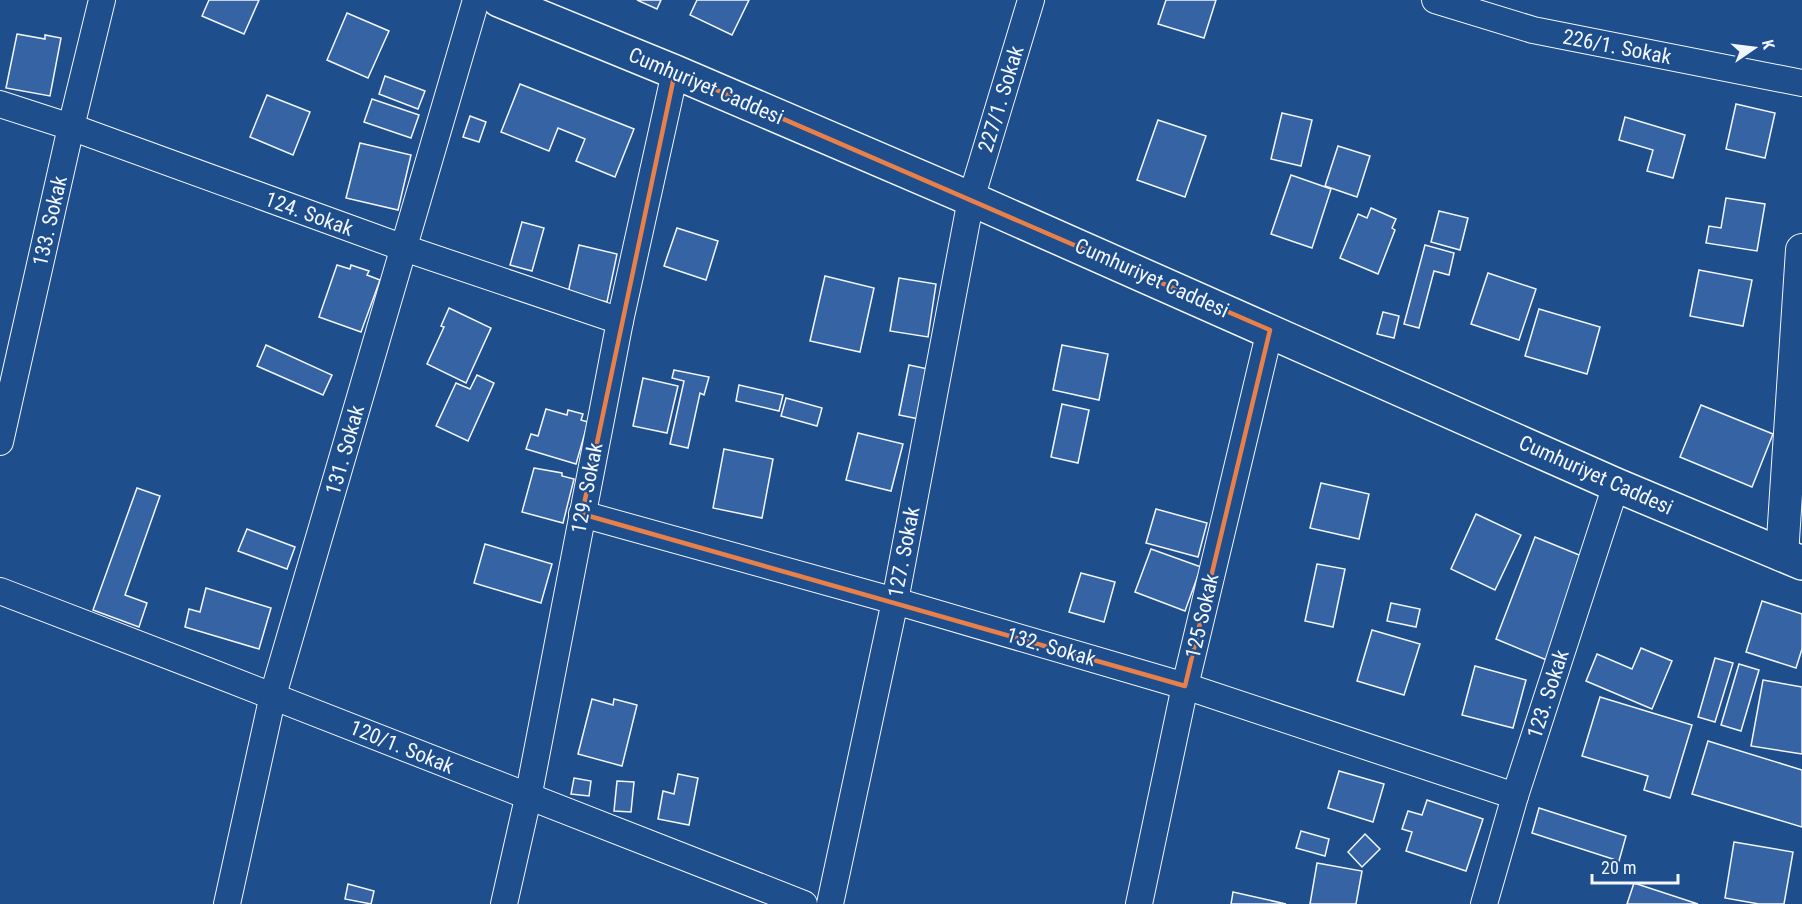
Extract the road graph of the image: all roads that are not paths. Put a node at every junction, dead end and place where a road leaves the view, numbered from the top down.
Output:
1 (102, 0) edge
2 (476, 0) edge
3 (499, 0) edge
4 (1031, 0) edge
5 (1436, 0) edge
6 (675, 72) junction
7 (1802, 83) edge
8 (0, 104) edge
9 (71, 127) junction
10 (971, 199) junction
11 (404, 248) junction
12 (1802, 250) edge
13 (620, 321) junction
14 (1270, 330) junction
15 (0, 442) edge
16 (1616, 485) junction
17 (582, 514) junction
18 (1792, 559) edge
19 (0, 591) edge
20 (895, 601) junction
21 (1185, 686) junction
22 (273, 695) junction
23 (1515, 796) junction
24 (528, 798) junction
25 (227, 904) edge
26 (504, 904) edge
27 (804, 904) edge
28 (830, 904) edge
29 (1139, 904) edge
30 (1484, 904) edge

1 - 9 street, 133. Sokak
2 - 11 street, 131. Sokak
3 - 6 main road, Cumhuriyet Caddesi
4 - 10 street, 227/1. Sokak
5 - 7 street, 226/1. Sokak
6 - 10 main road, Cumhuriyet Caddesi
6 - 13 street, 129. Sokak
8 - 9 street, 124. Sokak
9 - 11 street, 124. Sokak
9 - 15 street, 133. Sokak
10 - 14 main road, Cumhuriyet Caddesi
10 - 20 street, 127. Sokak
11 - 13 street, 124. Sokak
11 - 22 street, 131. Sokak
12 - 18 street
13 - 17 street, 129. Sokak
14 - 16 main road, Cumhuriyet Caddesi
14 - 21 street, 125 Sokak
16 - 18 main road, Cumhuriyet Caddesi
16 - 23 street, 123. Sokak
17 - 20 street, 132. Sokak
17 - 24 street, 129. Sokak
19 - 22 street, 120/1. Sokak
20 - 21 street, 132. Sokak
20 - 28 street, 127. Sokak
21 - 23 street, 132. Sokak
21 - 29 street, 125 Sokak
22 - 24 street, 120/1. Sokak
22 - 25 street, 131. Sokak
23 - 30 street, 123. Sokak
24 - 26 street, 129. Sokak
24 - 27 street, 120/1. Sokak

